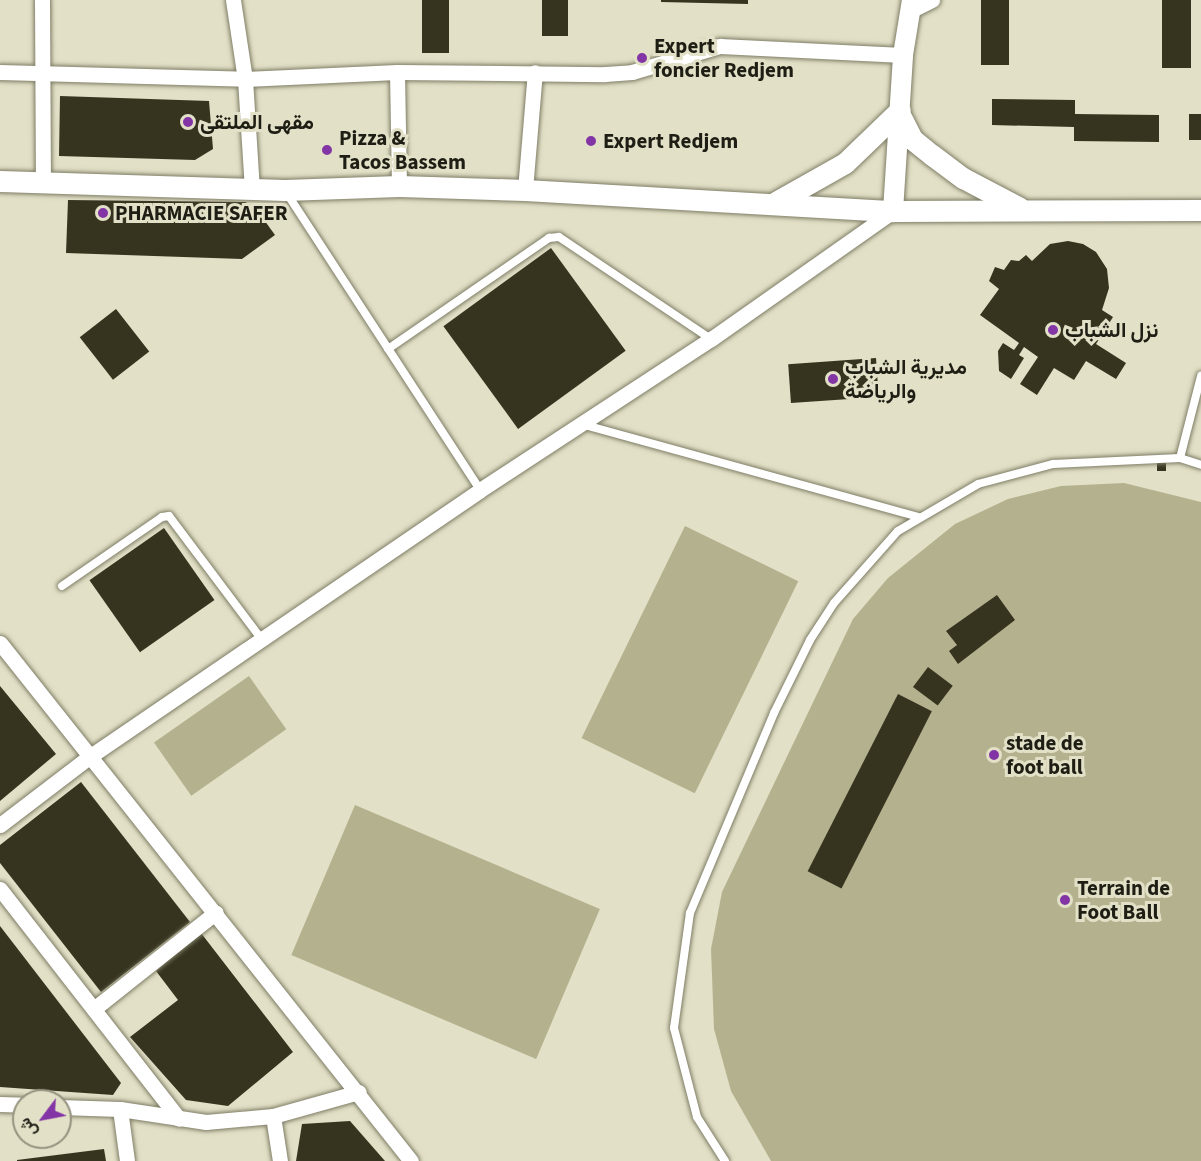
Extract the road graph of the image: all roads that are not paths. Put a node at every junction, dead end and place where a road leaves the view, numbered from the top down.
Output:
1 (42, 0) edge
2 (233, 0) edge
3 (932, 0) edge
4 (911, 6) edge
5 (903, 55) junction
6 (0, 72) edge
7 (397, 72) junction
8 (535, 72) junction
9 (42, 74) junction
10 (245, 79) junction
11 (900, 113) junction
12 (0, 181) edge
13 (43, 182) junction
14 (399, 186) junction
15 (252, 190) junction
16 (285, 190) junction
17 (525, 190) junction
18 (776, 202) junction
19 (1020, 208) junction
20 (1201, 210) edge
21 (893, 211) junction
22 (711, 339) junction
23 (388, 349) junction
24 (1201, 376) edge
25 (580, 423) junction
26 (1180, 458) junction
27 (1201, 465) edge
28 (480, 490) junction
29 (918, 517) junction
30 (62, 586) dead end
31 (263, 641) junction
32 (0, 643) edge
33 (89, 757) junction
34 (0, 825) edge
35 (0, 889) edge
36 (216, 912) junction
37 (95, 1008) junction
38 (359, 1092) junction
39 (72, 1107) edge
40 (120, 1109) junction
41 (273, 1116) junction
42 (179, 1119) junction
43 (127, 1161) edge
44 (280, 1161) edge
45 (411, 1161) edge
46 (724, 1161) edge

1 - 9 street
2 - 10 street
3 - 4 street
4 - 5 street
5 - 8 street
5 - 11 street
6 - 9 street
7 - 8 street
7 - 10 street
7 - 14 street
8 - 17 street
9 - 10 street
9 - 13 street
10 - 15 street
11 - 18 main road
11 - 19 main road
11 - 21 street
12 - 13 main road
13 - 15 main road
14 - 16 main road
14 - 17 main road
15 - 16 main road
16 - 23 lane
17 - 18 main road
18 - 21 main road
19 - 20 main road
19 - 21 main road
21 - 22 street
22 - 23 lane
22 - 25 street
23 - 28 lane
24 - 26 lane
25 - 28 street
25 - 29 lane
26 - 27 lane
26 - 29 lane
28 - 31 street
29 - 46 lane
30 - 31 lane
31 - 33 street
32 - 33 street
33 - 34 street
33 - 36 street
35 - 37 street
36 - 37 street
36 - 38 street
37 - 42 street
38 - 41 street
38 - 45 street
39 - 40 street
40 - 42 street
40 - 43 street
41 - 42 street
41 - 44 street

